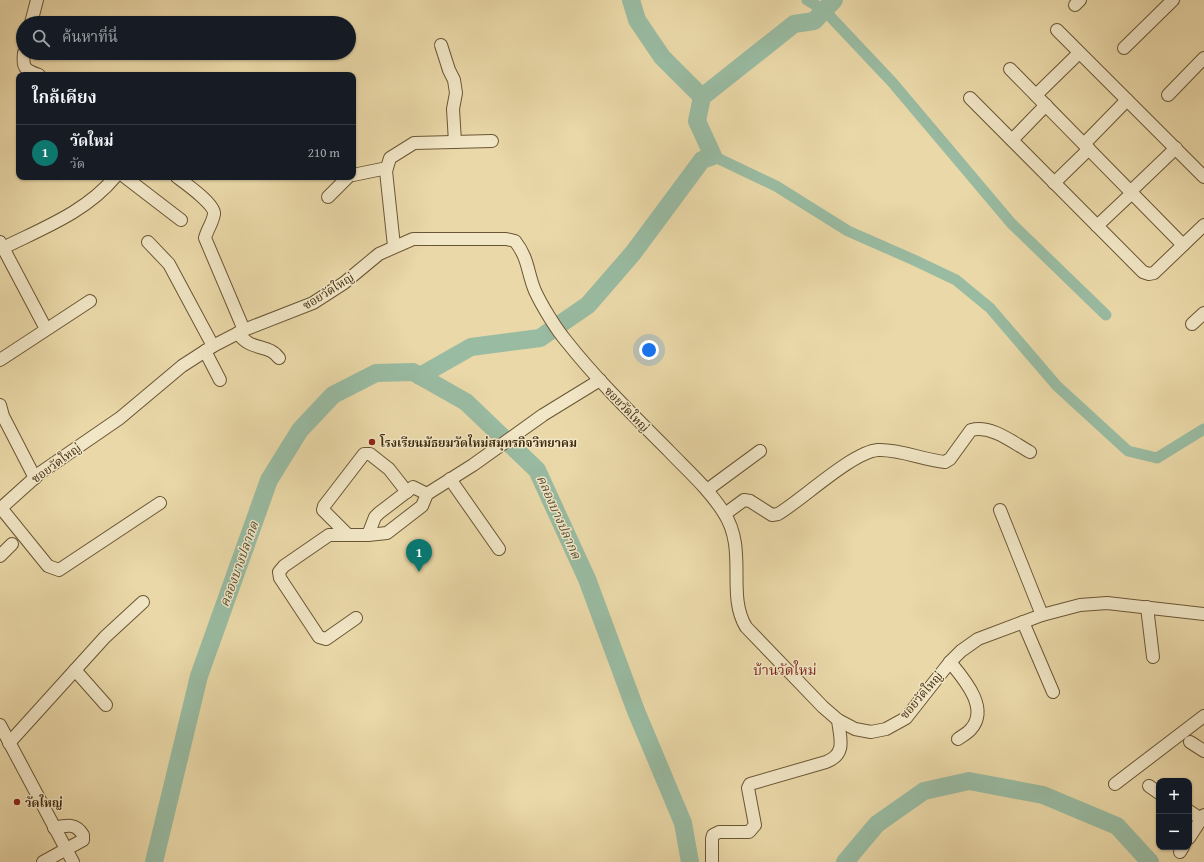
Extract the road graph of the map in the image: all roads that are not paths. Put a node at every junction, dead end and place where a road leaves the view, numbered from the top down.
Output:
1 (37, 0) edge
2 (1173, 0) edge
3 (33, 16) edge
4 (1057, 30) dead end
5 (441, 45) dead end
6 (1124, 48) dead end
7 (1079, 53) junction
8 (1204, 58) edge
9 (23, 60) edge
10 (1010, 68) dead end
11 (33, 72) edge
12 (1168, 95) dead end
13 (1036, 96) junction
14 (970, 98) dead end
15 (1127, 100) junction
16 (1046, 105) junction
17 (1012, 140) junction
18 (492, 141) dead end
19 (455, 142) junction
20 (1086, 147) junction
21 (1176, 148) junction
22 (387, 168) junction
23 (356, 174) edge
24 (1204, 177) edge
25 (112, 180) edge
26 (129, 180) edge
27 (181, 180) edge
28 (345, 180) edge
29 (1054, 183) junction
30 (1131, 193) junction
31 (328, 197) dead end
32 (181, 220) dead end
33 (1204, 225) edge
34 (1097, 226) junction
35 (148, 242) dead end
36 (2, 245) edge
37 (1183, 245) junction
38 (394, 246) junction
39 (90, 301) dead end
40 (1204, 313) edge
41 (1192, 324) dead end
42 (46, 329) junction
43 (241, 332) junction
44 (209, 348) junction
45 (279, 358) dead end
46 (0, 360) edge
47 (220, 380) dead end
48 (600, 380) junction
49 (0, 405) edge
50 (760, 451) dead end
51 (1030, 452) dead end
52 (35, 478) junction
53 (450, 479) junction
54 (707, 490) junction
55 (407, 492) junction
56 (428, 494) junction
57 (160, 503) dead end
58 (1, 508) edge
59 (1000, 510) dead end
60 (725, 514) junction
61 (348, 535) junction
62 (368, 535) junction
63 (12, 544) dead end
64 (499, 549) dead end
65 (0, 556) edge
66 (144, 602) dead end
67 (1147, 607) junction
68 (1204, 614) edge
69 (1042, 615) junction
70 (356, 618) dead end
71 (1023, 622) junction
72 (1153, 657) dead end
73 (950, 662) junction
74 (75, 670) junction
75 (1053, 692) dead end
76 (106, 705) dead end
77 (1204, 716) edge
78 (838, 720) junction
79 (0, 725) edge
80 (958, 739) dead end
81 (1190, 742) dead end
82 (9, 743) junction
83 (1204, 751) edge
84 (1115, 784) dead end
85 (1192, 813) edge
86 (1203, 817) edge
87 (54, 828) junction
88 (1192, 834) edge
89 (66, 849) junction
90 (43, 862) edge
91 (73, 862) edge
92 (712, 862) edge

1 - 3 street
2 - 6 street
4 - 7 street
5 - 19 street
7 - 13 street
7 - 15 street
8 - 12 street
9 - 11 street
10 - 13 street
13 - 16 street
14 - 17 street
15 - 20 street
15 - 21 street
16 - 17 street
16 - 20 street
17 - 29 street
18 - 19 street
19 - 22 street
20 - 29 street
20 - 30 street
21 - 24 street
21 - 30 street
22 - 23 street
22 - 38 street
25 - 36 street
26 - 32 street
27 - 43 street
28 - 31 street
29 - 34 street
30 - 34 street
30 - 37 street
33 - 37 street
34 - 37 street
35 - 44 street
36 - 42 street
38 - 43 street, ซอยวัดใหญ่
38 - 48 street, ซอยวัดใหญ่
39 - 42 street
40 - 41 street
42 - 46 street
43 - 44 street, ซอยวัดใหญ่
43 - 45 street
44 - 47 street
44 - 52 street, ซอยวัดใหญ่
48 - 53 street
48 - 54 street, ซอยวัดใหญ่
49 - 52 street
50 - 54 street
51 - 60 street
52 - 58 street, ซอยวัดใหญ่
53 - 56 street
53 - 64 street
54 - 60 street, ซอยวัดใหญ่
55 - 56 street
55 - 61 street
55 - 62 street
56 - 62 street
57 - 58 street
59 - 69 street
60 - 78 street, ซอยวัดใหญ่
61 - 62 street
61 - 70 street
63 - 65 street
66 - 74 street
67 - 68 street, ซอยวัดใหญ่
67 - 69 street, ซอยวัดใหญ่
67 - 72 street
69 - 71 street, ซอยวัดใหญ่
71 - 73 street, ซอยวัดใหญ่
71 - 75 street
73 - 78 street, ซอยวัดใหญ่
73 - 80 street
74 - 76 street
74 - 82 street
77 - 84 street
78 - 92 street
79 - 82 street
81 - 83 street
82 - 87 street
85 - 86 street
86 - 88 street
87 - 89 street
87 - 89 street
89 - 90 street
89 - 91 street

